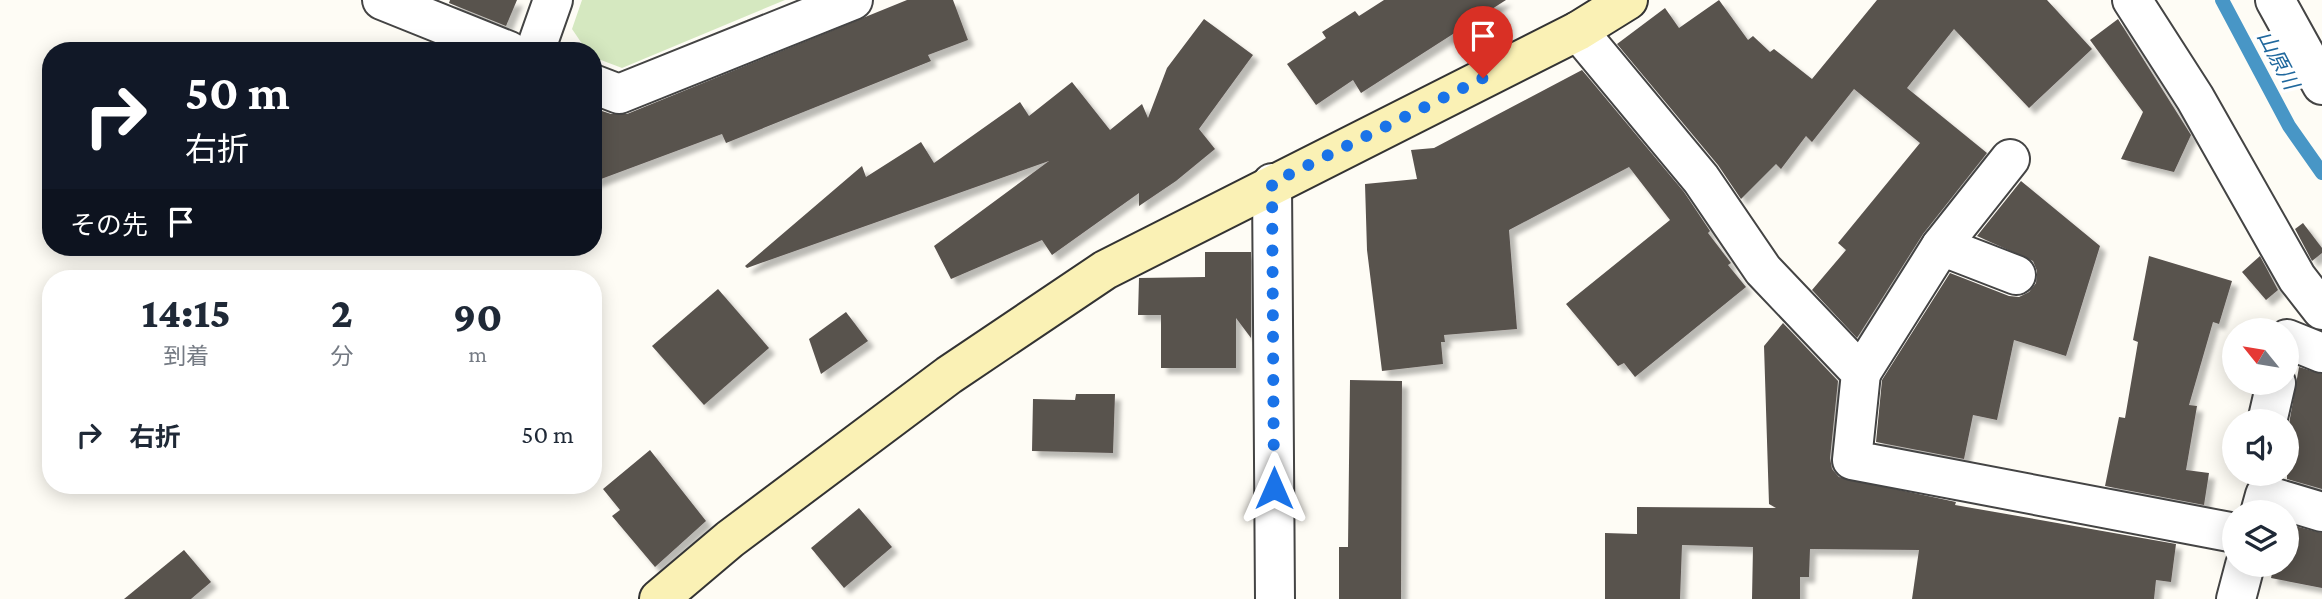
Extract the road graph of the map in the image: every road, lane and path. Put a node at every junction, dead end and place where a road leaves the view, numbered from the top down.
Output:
1 (382, 0) edge
2 (553, 0) edge
3 (853, 0) edge
4 (1628, 0) edge
5 (2132, 0) edge
6 (2275, 0) edge
7 (1578, 32) junction
8 (487, 42) edge
9 (537, 42) edge
10 (2322, 85) edge
11 (602, 87) edge
12 (2010, 159) dead end
13 (1272, 183) junction
14 (1941, 246) junction
15 (2016, 275) dead end
16 (2322, 310) edge
17 (2300, 344) edge
18 (2322, 353) edge
19 (1861, 373) junction
20 (2262, 494) edge
21 (2322, 512) edge
22 (2222, 531) edge
23 (2242, 577) edge
24 (659, 599) edge
25 (1275, 599) edge
26 (2236, 599) edge

1 - 8 street
2 - 9 street
3 - 11 street
4 - 7 street
5 - 16 street
6 - 10 street
7 - 13 street
7 - 19 street
12 - 14 street
13 - 24 street
13 - 25 street
14 - 15 street
14 - 19 street
17 - 18 street
19 - 22 street
20 - 21 street
23 - 26 street

